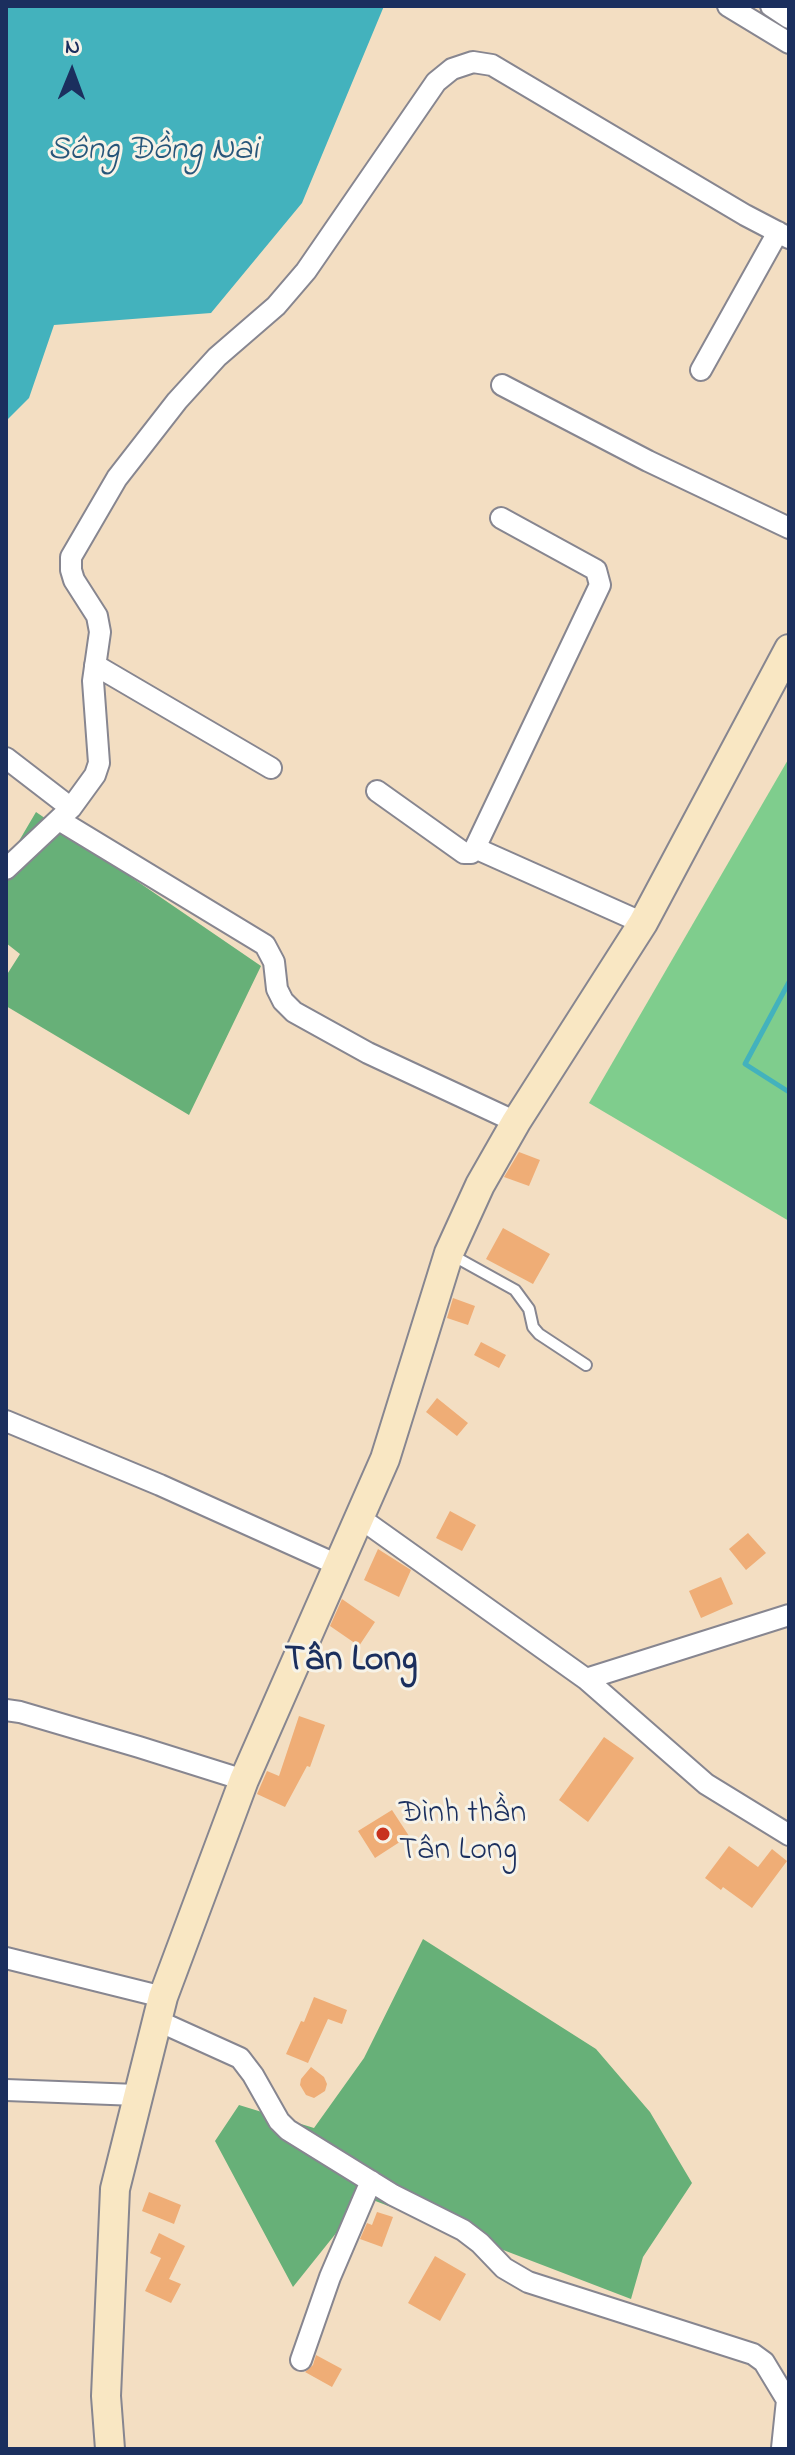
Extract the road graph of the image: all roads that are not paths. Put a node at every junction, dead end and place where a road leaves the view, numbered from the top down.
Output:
1 (728, 6) edge
2 (771, 6) edge
3 (789, 18) edge
4 (789, 43) edge
5 (784, 235) edge
6 (701, 370) dead end
7 (502, 385) dead end
8 (501, 518) dead end
9 (789, 528) edge
10 (789, 649) edge
11 (95, 665) junction
12 (6, 758) edge
13 (271, 768) dead end
14 (377, 791) dead end
15 (65, 814) junction
16 (475, 848) junction
17 (6, 869) edge
18 (643, 923) junction
19 (516, 1122) junction
20 (449, 1253) junction
21 (586, 1365) dead end
22 (6, 1421) edge
23 (360, 1518) junction
24 (340, 1566) junction
25 (789, 1615) edge
26 (586, 1679) junction
27 (6, 1710) edge
28 (244, 1780) junction
29 (789, 1835) edge
30 (6, 1958) edge
31 (160, 2008) junction
32 (6, 2090) edge
33 (137, 2095) junction
34 (371, 2181) junction
35 (301, 2360) dead end
36 (782, 2448) edge
37 (110, 2449) edge

1 - 4 street
2 - 3 street
5 - 6 street
5 - 11 street
7 - 9 street
8 - 16 street
10 - 18 street
11 - 13 street
11 - 15 street
12 - 15 street
14 - 16 street
15 - 17 street
15 - 19 street
16 - 18 street
18 - 19 street
19 - 20 street
20 - 21 lane
20 - 23 street
22 - 24 street
23 - 24 street
23 - 26 street
24 - 28 street
25 - 26 street
26 - 29 street
27 - 28 street
28 - 31 street
30 - 31 street
31 - 33 street
31 - 34 street
32 - 33 street
33 - 37 street
34 - 35 street
34 - 36 street

